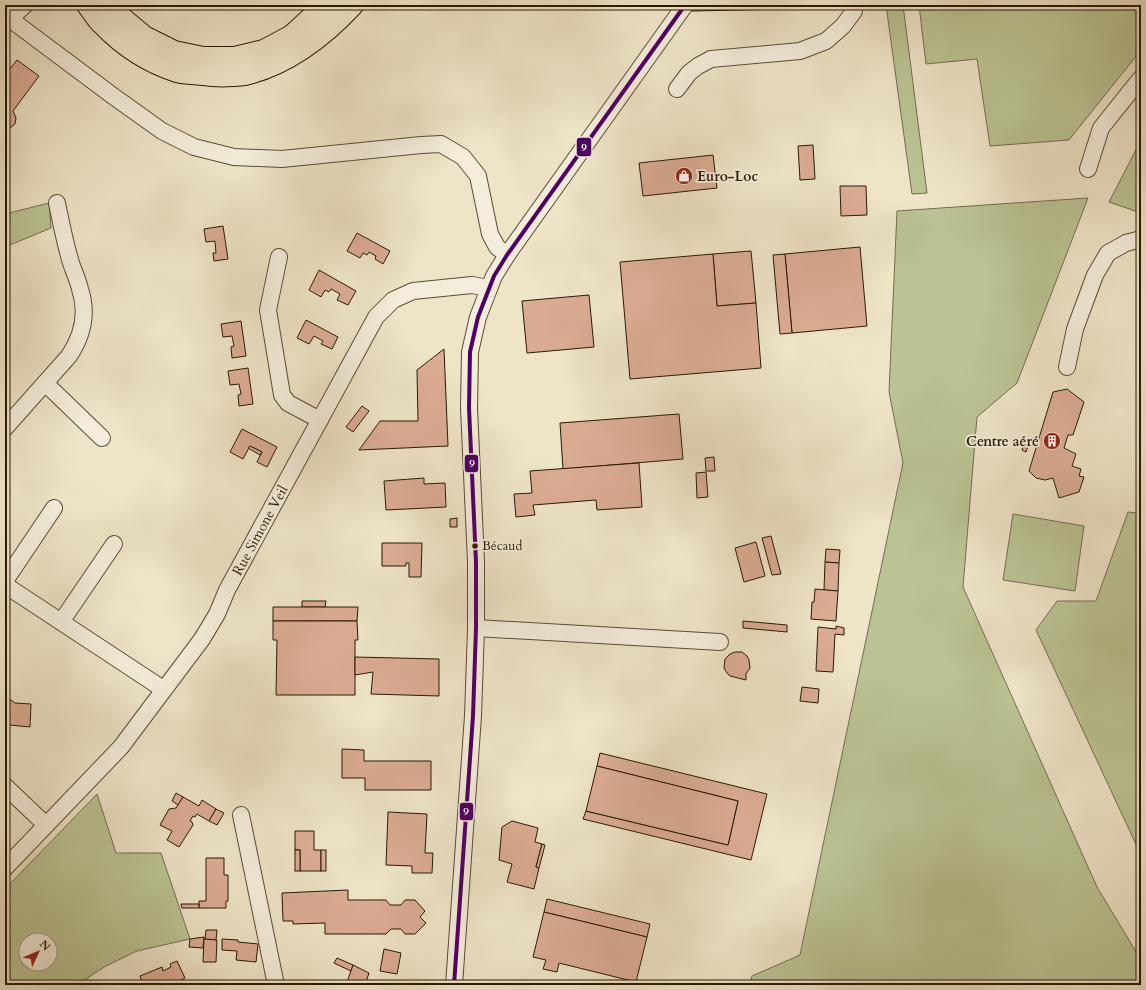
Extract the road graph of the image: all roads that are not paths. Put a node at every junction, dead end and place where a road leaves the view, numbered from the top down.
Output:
1 (25, 5) edge
2 (88, 5) edge
3 (111, 5) edge
4 (322, 5) edge
5 (352, 5) edge
6 (685, 5) edge
7 (853, 5) edge
8 (7, 18) edge
9 (1141, 78) edge
10 (677, 89) dead end
11 (1088, 169) dead end
12 (57, 203) dead end
13 (1141, 240) edge
14 (507, 255) junction
15 (278, 257) dead end
16 (489, 288) junction
17 (1068, 367) dead end
18 (45, 383) junction
19 (320, 420) junction
20 (5, 428) edge
21 (102, 438) dead end
22 (54, 508) dead end
23 (114, 544) dead end
24 (5, 581) edge
25 (5, 585) edge
26 (61, 622) junction
27 (476, 628) junction
28 (720, 642) dead end
29 (164, 689) junction
30 (5, 786) edge
31 (241, 815) dead end
32 (46, 824) junction
33 (5, 868) edge
34 (276, 985) edge
35 (454, 985) edge

1 - 8 street
2 - 5 highway
3 - 4 highway
6 - 14 street
7 - 10 street
8 - 14 street
9 - 11 street
12 - 18 street
13 - 17 street
14 - 16 street
15 - 19 street
16 - 19 street, Rue Simone Veil
16 - 27 street
18 - 20 street
18 - 21 street
19 - 29 street, Rue Simone Veil
22 - 24 street
23 - 26 street
25 - 26 street
26 - 29 street
27 - 28 street
27 - 35 street
29 - 32 street, Rue Simone Veil
30 - 32 street
31 - 34 street
32 - 33 street, Rue Simone Veil

